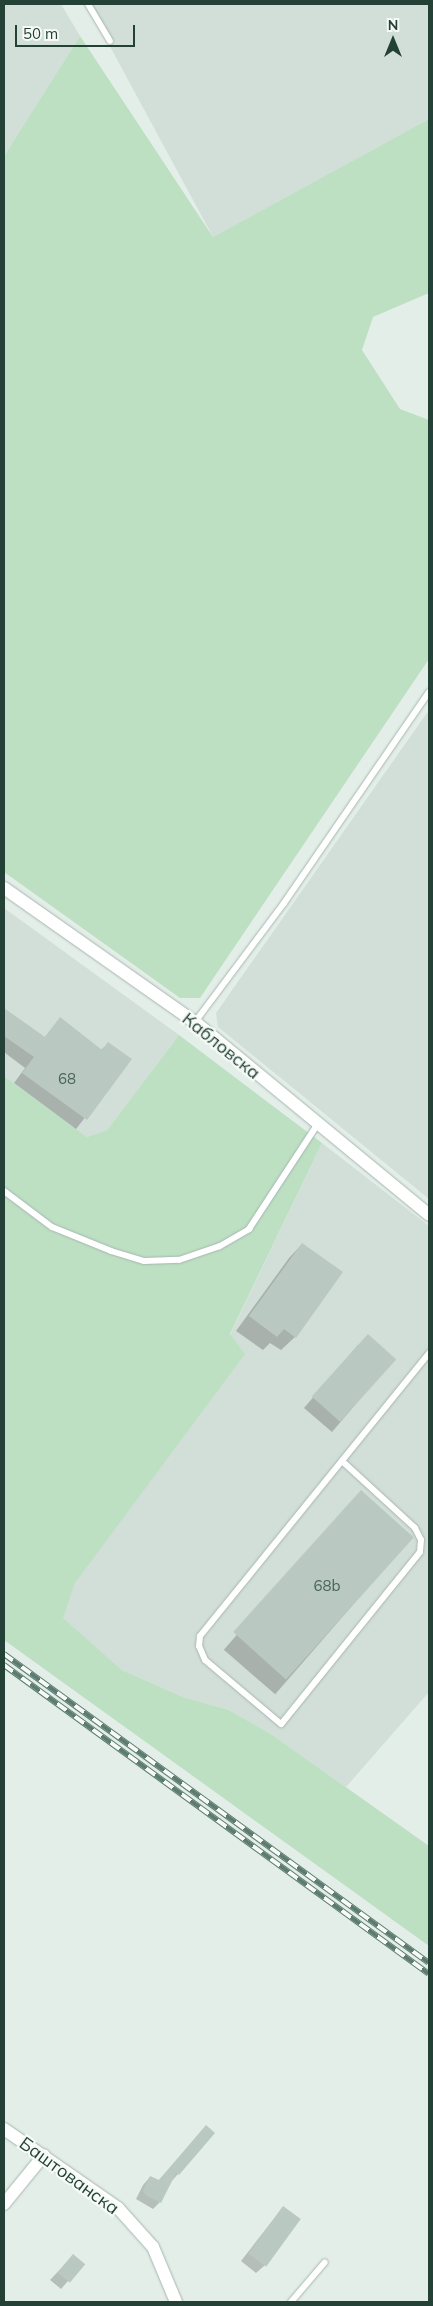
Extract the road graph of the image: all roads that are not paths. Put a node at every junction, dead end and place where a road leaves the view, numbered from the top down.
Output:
1 (88, 4) edge
2 (110, 41) dead end
3 (429, 692) edge
4 (4, 888) edge
5 (195, 1022) junction
6 (317, 1125) junction
7 (4, 1191) edge
8 (429, 1215) edge
9 (429, 1353) edge
10 (342, 1461) junction
11 (4, 2129) edge
12 (44, 2155) junction
13 (4, 2204) edge
14 (325, 2262) dead end
15 (176, 2302) edge
16 (291, 2302) edge

1 - 2 lane
3 - 5 lane
4 - 5 street, Кабловска
5 - 6 street, Кабловска
6 - 7 lane
6 - 8 street, Кабловска
9 - 10 lane
10 - 10 lane
11 - 12 street, Баштованска
12 - 13 street
12 - 15 street, Баштованска
14 - 16 lane

